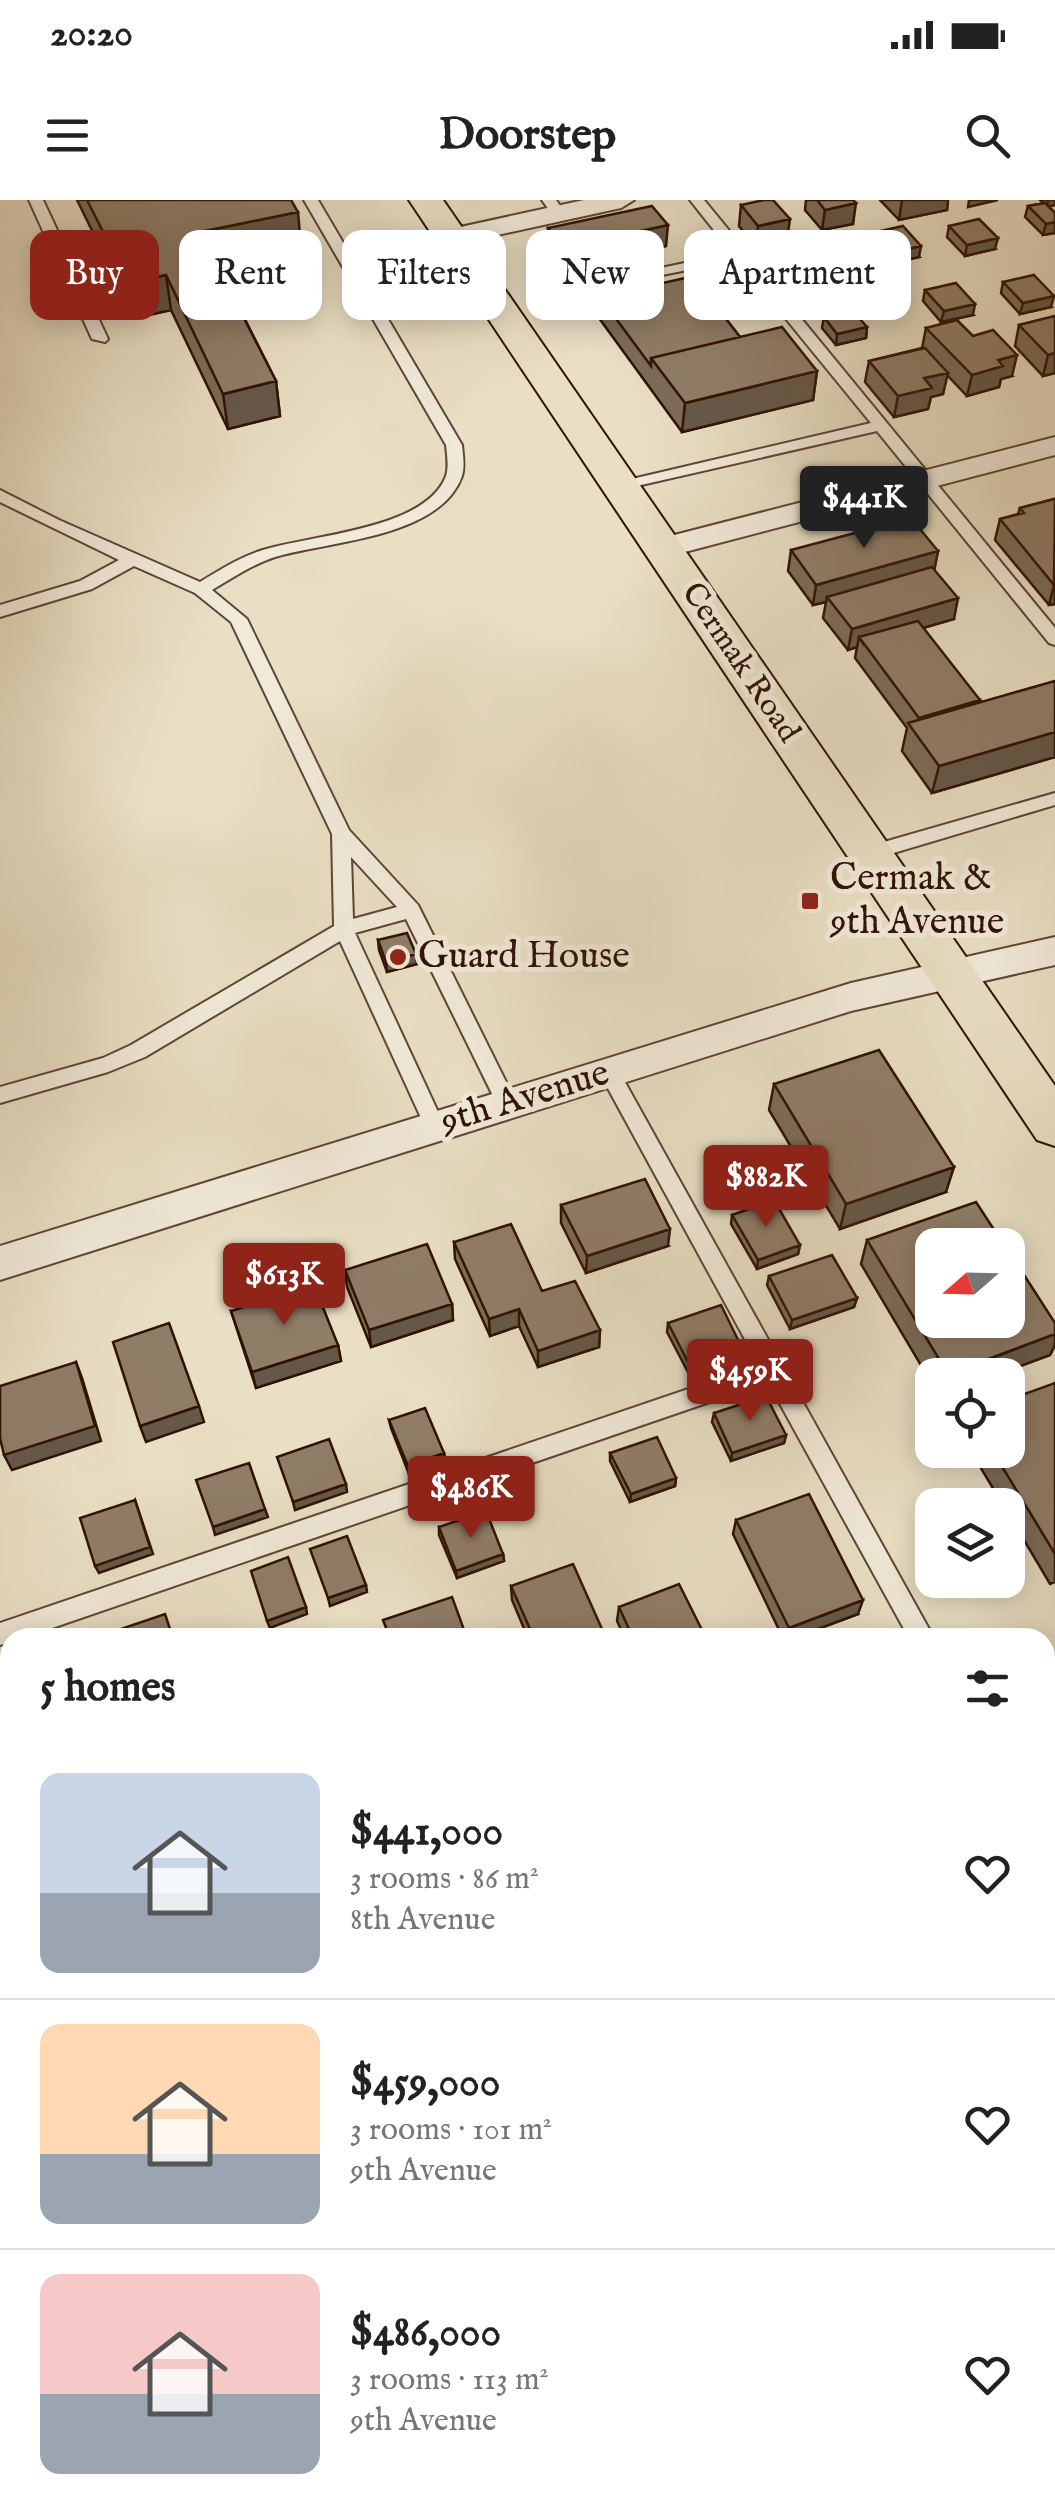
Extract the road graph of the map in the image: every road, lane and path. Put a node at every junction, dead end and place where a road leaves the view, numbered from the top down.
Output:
1 (36, 200) edge
2 (310, 200) edge
3 (426, 200) edge
4 (621, 200) edge
5 (697, 200) edge
6 (554, 207) edge
7 (447, 230) edge
8 (478, 230) edge
9 (722, 230) edge
10 (506, 318) edge
11 (794, 320) edge
12 (100, 339) dead end
13 (880, 426) junction
14 (1055, 446) edge
15 (924, 480) junction
16 (621, 487) junction
17 (0, 494) edge
18 (662, 548) junction
19 (135, 558) junction
20 (201, 589) junction
21 (0, 610) edge
22 (1055, 639) edge
23 (1055, 799) edge
24 (341, 834) junction
25 (870, 853) junction
26 (411, 910) junction
27 (344, 929) junction
28 (1055, 951) edge
29 (952, 974) junction
30 (609, 1072) junction
31 (0, 1095) edge
32 (507, 1104) junction
33 (1050, 1108) edge
34 (435, 1127) junction
35 (0, 1262) edge
36 (774, 1370) junction
37 (18, 1628) edge
38 (916, 1628) edge

1 - 12 lane
2 - 20 lane
3 - 7 main road, Cermak Road
4 - 6 street
5 - 9 lane
6 - 8 street
10 - 16 main road, Cermak Road
11 - 13 lane
13 - 15 lane
13 - 16 lane
14 - 15 street
15 - 18 street
15 - 22 lane
16 - 18 main road, Cermak Road
17 - 19 lane
18 - 25 main road, Cermak Road
19 - 20 lane
19 - 21 lane
20 - 24 lane
23 - 25 lane
24 - 26 lane
24 - 27 lane
25 - 29 main road, Cermak Road
26 - 27 lane
26 - 32 lane
27 - 31 lane
27 - 34 lane
28 - 29 street, 9th Avenue
29 - 30 street, 9th Avenue
29 - 33 main road, Cermak Road
30 - 32 street, 9th Avenue
30 - 36 lane
32 - 34 street, 9th Avenue
34 - 35 street, 9th Avenue
36 - 37 lane
36 - 38 lane

